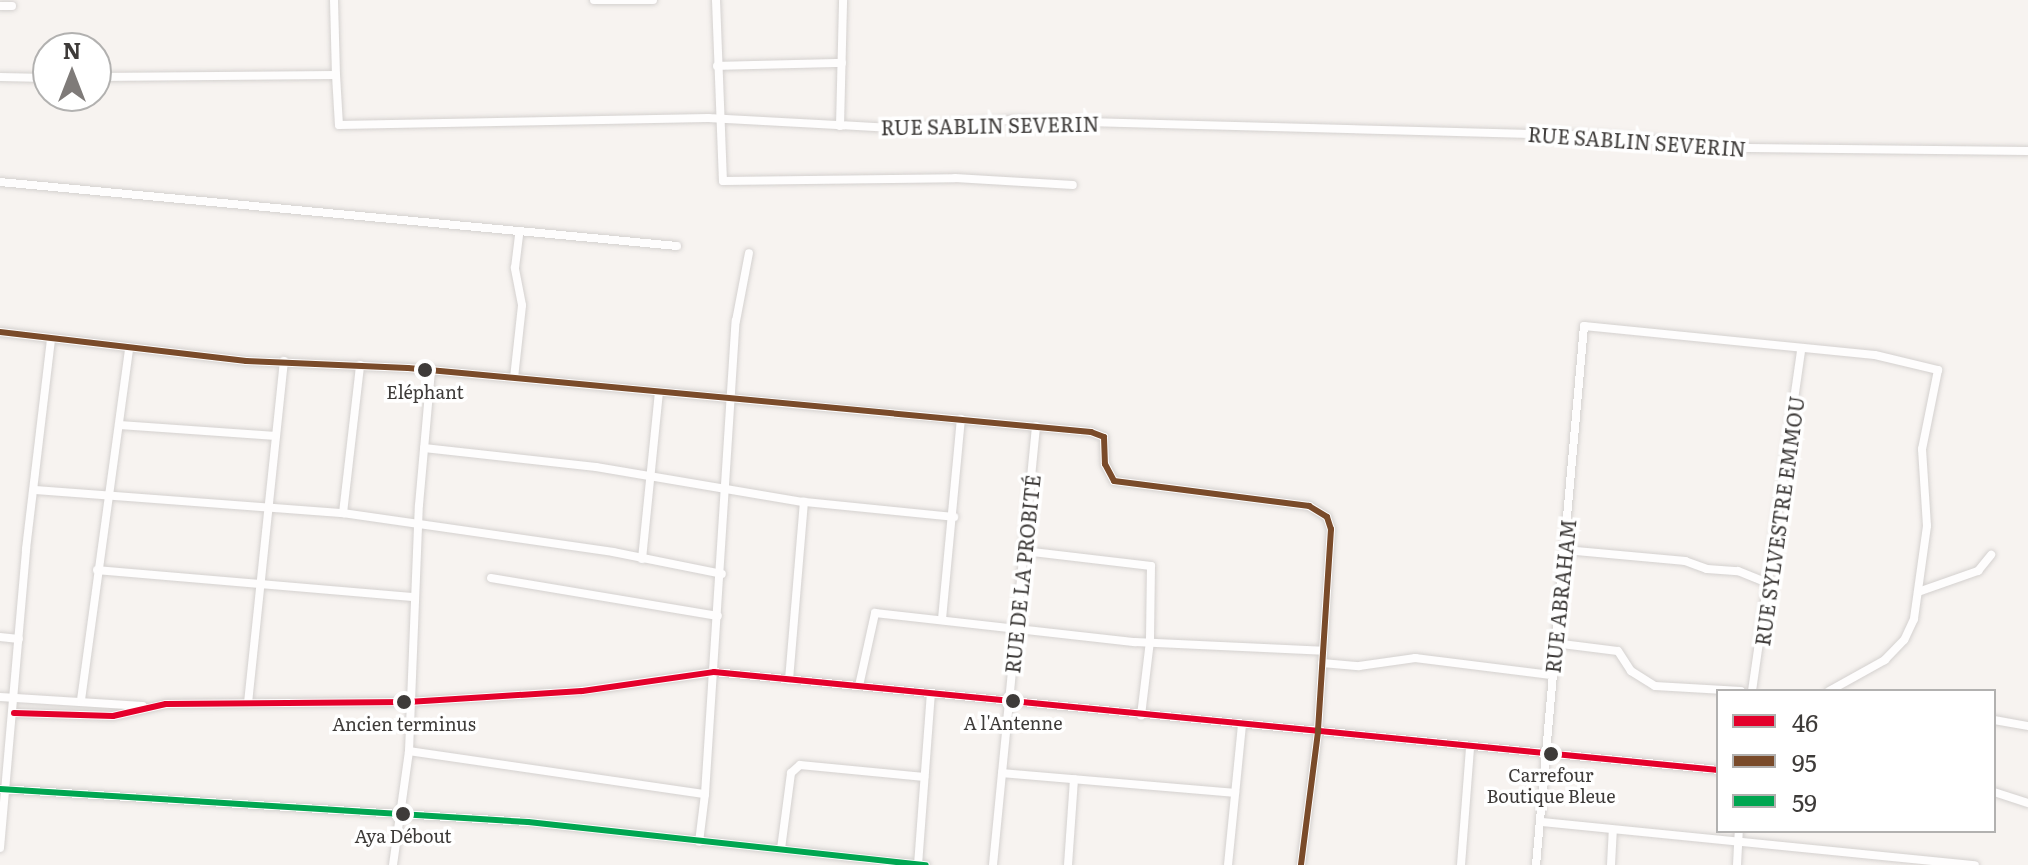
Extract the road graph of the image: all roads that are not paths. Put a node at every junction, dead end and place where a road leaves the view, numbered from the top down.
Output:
1 (334, 0) edge
2 (594, 0) edge
3 (653, 0) edge
4 (716, 0) edge
5 (843, 0) edge
6 (0, 6) edge
7 (12, 6) dead end
8 (842, 63) junction
9 (717, 66) junction
10 (336, 75) junction
11 (0, 77) edge
12 (112, 77) edge
13 (32, 78) edge
14 (719, 119) junction
15 (840, 126) junction
16 (2028, 151) edge
17 (0, 182) edge
18 (1073, 185) dead end
19 (519, 234) junction
20 (677, 246) dead end
21 (749, 253) dead end
22 (0, 332) edge
23 (51, 339) junction
24 (129, 349) junction
25 (1801, 351) junction
26 (284, 361) junction
27 (360, 365) junction
28 (431, 370) junction
29 (514, 378) junction
30 (659, 393) junction
31 (734, 400) junction
32 (961, 419) junction
33 (120, 425) junction
34 (1036, 426) junction
35 (276, 436) junction
36 (424, 448) junction
37 (650, 476) junction
38 (728, 487) junction
39 (36, 490) junction
40 (107, 494) junction
41 (804, 502) junction
42 (269, 508) junction
43 (343, 513) junction
44 (954, 517) junction
45 (418, 525) junction
46 (1565, 550) junction
47 (1024, 551) junction
48 (1991, 555) dead end
49 (642, 559) junction
50 (97, 570) junction
51 (722, 574) junction
52 (491, 578) dead end
53 (261, 582) junction
54 (1768, 583) junction
55 (1918, 592) junction
56 (414, 597) junction
57 (718, 616) junction
58 (942, 619) junction
59 (1015, 627) junction
60 (0, 637) edge
61 (19, 639) junction
62 (1150, 641) junction
63 (1554, 643) junction
64 (1323, 651) junction
65 (1322, 663) junction
66 (714, 672) junction
67 (1551, 675) junction
68 (789, 680) junction
69 (859, 686) junction
70 (1752, 689) edge
71 (1832, 689) edge
72 (1716, 690) edge
73 (931, 693) junction
74 (0, 697) edge
75 (15, 697) junction
76 (81, 700) junction
77 (1008, 701) junction
78 (408, 702) junction
79 (248, 703) junction
80 (147, 706) junction
81 (14, 713) junction
82 (1141, 715) junction
83 (1996, 720) edge
84 (1242, 725) junction
85 (2028, 726) edge
86 (1318, 732) junction
87 (1470, 747) junction
88 (409, 751) junction
89 (1545, 753) junction
90 (1716, 770) edge
91 (1002, 773) junction
92 (924, 777) junction
93 (1074, 779) junction
94 (2, 789) edge
95 (1235, 793) junction
96 (1996, 793) edge
97 (705, 794) junction
98 (2028, 803) edge
99 (400, 813) junction
100 (1542, 822) junction
101 (1613, 831) junction
102 (1739, 833) edge
103 (0, 841) edge
104 (699, 842) junction
105 (1739, 842) junction
106 (0, 848) edge
107 (781, 849) junction
108 (393, 865) edge
109 (920, 865) edge
110 (993, 865) edge
111 (1068, 865) edge
112 (1228, 865) edge
113 (1301, 865) edge
114 (1461, 865) edge
115 (1536, 865) edge
116 (1611, 865) edge
117 (1737, 865) edge
118 (1975, 865) edge

1 - 10 street
2 - 3 street
4 - 9 street
5 - 8 street
6 - 7 street
8 - 9 street
8 - 15 street
9 - 14 street
10 - 12 street
10 - 14 street, RUE SABLIN SEVERIN
11 - 13 street
14 - 15 street, RUE SABLIN SEVERIN
14 - 18 street
15 - 16 street, RUE SABLIN SEVERIN
17 - 19 street
19 - 20 street
19 - 29 street
21 - 31 street
22 - 23 street
23 - 24 street
23 - 39 street
24 - 26 street
24 - 33 street
25 - 46 street, RUE ABRAHAM
25 - 54 street, RUE SYLVESTRE EMMOU
25 - 55 street
26 - 27 street
26 - 35 street
27 - 28 street
27 - 43 street
28 - 29 street
28 - 36 street
29 - 30 street
30 - 31 street
30 - 37 street
31 - 32 street
31 - 38 street
32 - 34 street
32 - 44 street
33 - 35 street
33 - 40 street
34 - 47 street, RUE DE LA PROBITÉ
34 - 64 street
35 - 42 street
36 - 37 street
36 - 45 street
37 - 38 street
37 - 49 street
38 - 41 street
38 - 51 street
39 - 40 street
39 - 61 street
40 - 42 street
40 - 50 street
41 - 44 street
41 - 68 street
42 - 43 street
42 - 53 street
43 - 45 street
44 - 58 street
45 - 49 street
45 - 56 street
46 - 54 street
46 - 63 street, RUE ABRAHAM
47 - 59 street, RUE DE LA PROBITÉ
47 - 62 street
48 - 55 street
49 - 51 street
50 - 53 street
50 - 76 street
51 - 57 street
52 - 57 street
53 - 56 street
53 - 79 street
54 - 70 street, RUE SYLVESTRE EMMOU
55 - 71 street
56 - 78 street
57 - 66 street
58 - 59 street
58 - 69 street
59 - 62 street
59 - 77 street, RUE DE LA PROBITÉ
60 - 61 street
61 - 75 street
62 - 64 street
62 - 82 street
63 - 67 street, RUE ABRAHAM
63 - 72 street
64 - 65 street
65 - 67 street
65 - 86 street
66 - 68 street
66 - 78 street
66 - 97 street
67 - 89 street, RUE ABRAHAM
68 - 69 street
69 - 73 street
73 - 77 street
73 - 92 street
74 - 75 street
75 - 76 street
75 - 81 street
76 - 80 street
77 - 82 street
77 - 91 street, RUE DE LA PROBITÉ
78 - 79 street
78 - 88 street
79 - 80 street
80 - 81 street
81 - 94 street
82 - 84 street
83 - 85 street
84 - 86 street
84 - 95 street
86 - 87 street
86 - 113 street
87 - 89 street
87 - 114 street
88 - 97 street
88 - 99 street
89 - 90 street
89 - 100 street, RUE ABRAHAM
91 - 93 street
91 - 110 street, RUE DE LA PROBITÉ
92 - 107 street
92 - 109 street
93 - 95 street
93 - 111 street
94 - 99 street
94 - 103 street
95 - 112 street
96 - 98 street
97 - 104 street
99 - 104 street
99 - 108 street
100 - 101 street
100 - 115 street, RUE ABRAHAM
101 - 105 street
101 - 116 street
102 - 105 street
103 - 106 street
104 - 107 street
105 - 117 street
105 - 118 street
107 - 109 street

